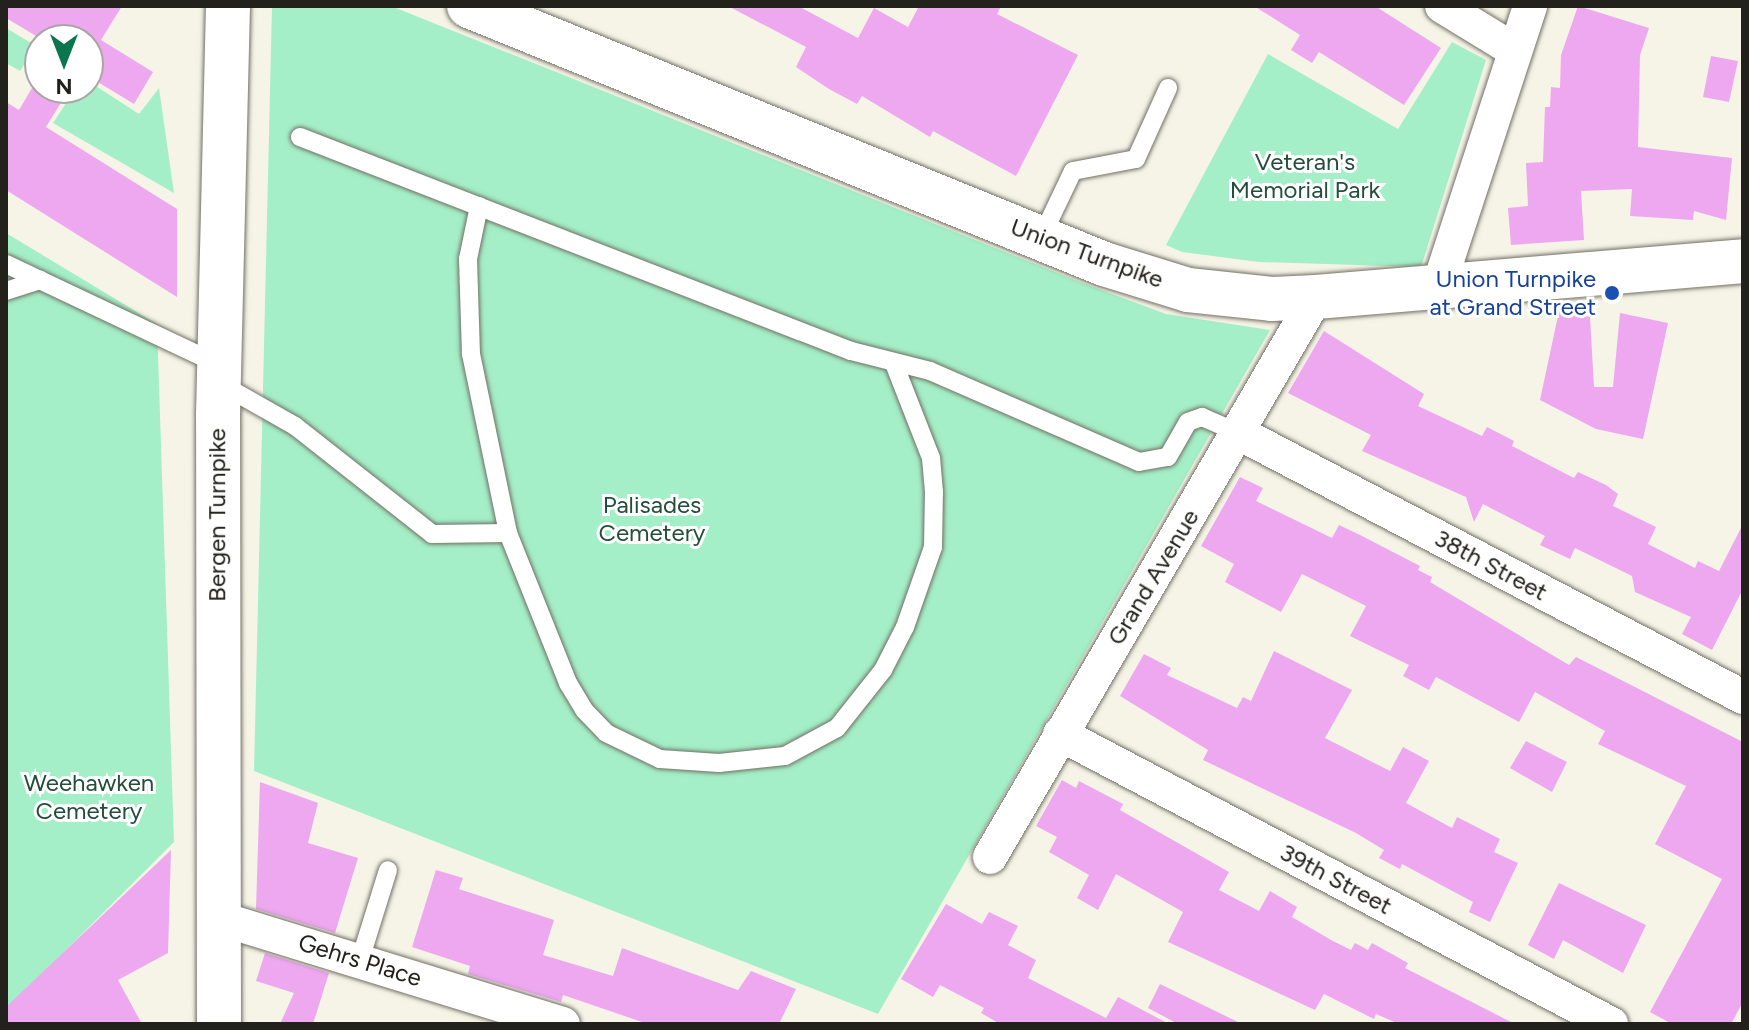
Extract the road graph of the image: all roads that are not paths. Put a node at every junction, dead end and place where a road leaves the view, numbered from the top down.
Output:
1 (228, 6) edge
2 (1442, 6) edge
3 (1530, 6) edge
4 (494, 10) edge
5 (1514, 50) junction
6 (1168, 88) dead end
7 (300, 137) dead end
8 (479, 206) junction
9 (1041, 238) junction
10 (1743, 261) edge
11 (6, 264) edge
12 (40, 280) junction
13 (1439, 285) junction
14 (6, 291) edge
15 (1316, 297) junction
16 (895, 366) junction
17 (218, 374) junction
18 (1239, 433) junction
19 (508, 533) junction
20 (1743, 697) edge
21 (1060, 734) junction
22 (990, 857) dead end
23 (388, 870) dead end
24 (215, 917) junction
25 (360, 960) junction
26 (219, 1024) edge
27 (563, 1024) edge
28 (1611, 1024) edge

1 - 17 main road, Bergen Turnpike
2 - 5 street
3 - 5 street
4 - 9 main road, Union Turnpike
5 - 13 street
6 - 9 lane
7 - 8 lane
8 - 16 lane
8 - 19 lane
9 - 15 main road, Union Turnpike
10 - 13 main road, Union Turnpike
11 - 12 lane
12 - 14 lane
12 - 17 lane
13 - 15 main road, Union Turnpike
15 - 18 street, Grand Avenue
16 - 18 lane
16 - 19 lane
17 - 19 lane
17 - 24 main road, Bergen Turnpike
18 - 20 street, 38th Street
18 - 21 street, Grand Avenue
21 - 22 street, Grand Avenue
21 - 28 street, 39th Street
23 - 25 lane
24 - 25 street, Gehrs Place
24 - 26 main road, Bergen Turnpike
25 - 27 street, Gehrs Place

